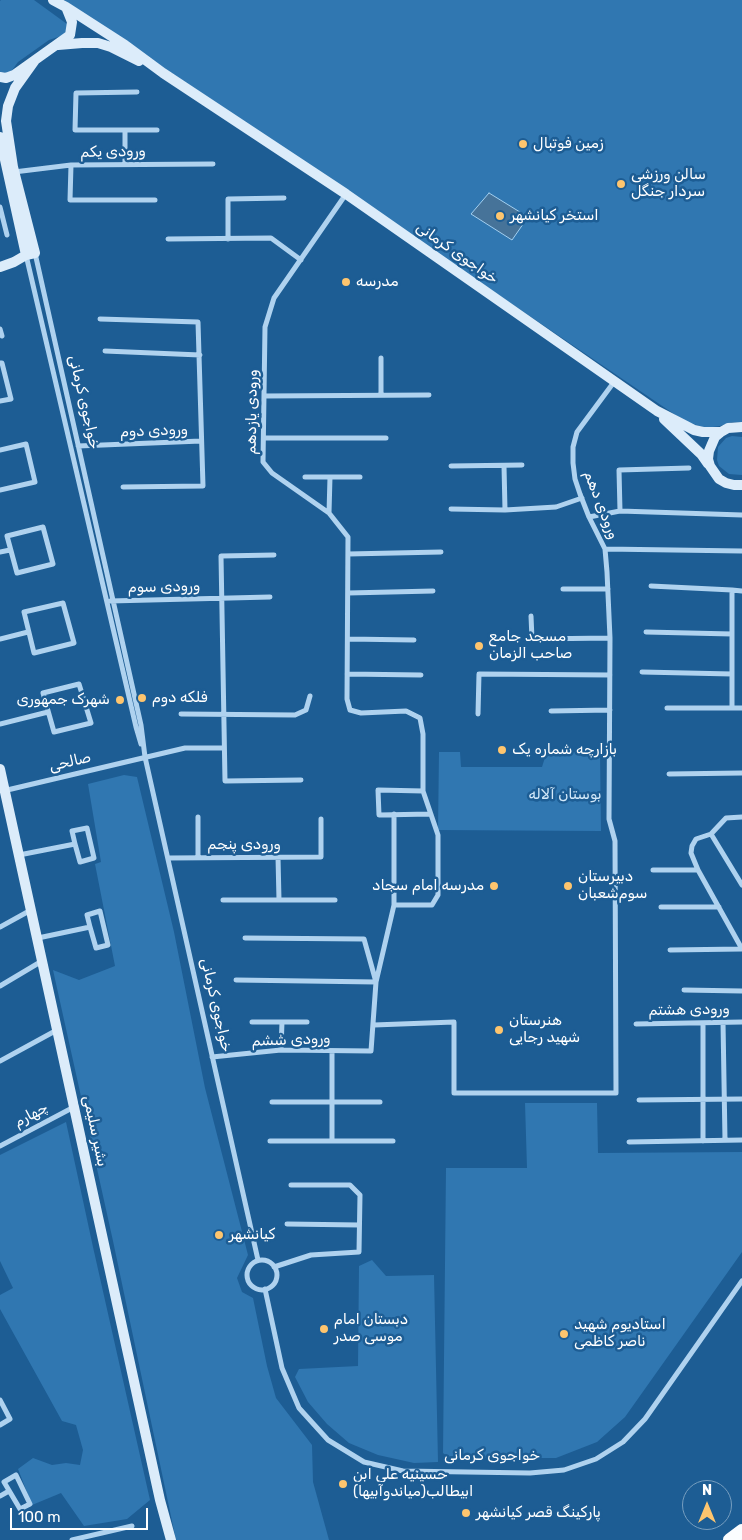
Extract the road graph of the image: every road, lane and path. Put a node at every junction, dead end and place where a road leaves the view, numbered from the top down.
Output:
1 (53, 0) edge
2 (66, 7) junction
3 (56, 45) junction
4 (35, 60) junction
5 (162, 73) junction
6 (0, 77) edge
7 (137, 92) dead end
8 (125, 130) junction
9 (157, 130) dead end
10 (0, 137) edge
11 (125, 164) junction
12 (212, 164) dead end
13 (71, 165) junction
14 (14, 172) junction
15 (346, 194) junction
16 (284, 198) dead end
17 (155, 200) dead end
18 (0, 206) edge
19 (7, 234) dead end
20 (168, 239) dead end
21 (228, 239) junction
22 (31, 254) junction
23 (0, 260) edge
24 (301, 260) junction
25 (0, 267) edge
26 (100, 319) dead end
27 (0, 330) edge
28 (2, 336) dead end
29 (105, 351) dead end
30 (200, 355) junction
31 (381, 358) dead end
32 (0, 363) edge
33 (615, 381) junction
34 (381, 395) junction
35 (429, 395) dead end
36 (264, 396) junction
37 (0, 401) edge
38 (657, 411) junction
39 (742, 427) edge
40 (721, 432) junction
41 (264, 438) junction
42 (386, 438) dead end
43 (201, 442) junction
44 (78, 446) junction
45 (0, 450) edge
46 (450, 466) dead end
47 (504, 466) junction
48 (522, 466) dead end
49 (710, 466) junction
50 (689, 468) dead end
51 (305, 477) dead end
52 (330, 477) junction
53 (360, 477) dead end
54 (742, 484) edge
55 (123, 487) dead end
56 (0, 490) edge
57 (582, 498) junction
58 (451, 509) dead end
59 (505, 510) junction
60 (620, 511) junction
61 (329, 513) junction
62 (742, 515) edge
63 (589, 517) junction
64 (605, 549) junction
65 (10, 550) junction
66 (742, 551) edge
67 (0, 552) edge
68 (441, 552) dead end
69 (348, 554) junction
70 (274, 555) dead end
71 (651, 586) dead end
72 (563, 589) dead end
73 (608, 589) junction
74 (732, 590) junction
75 (433, 591) dead end
76 (742, 591) edge
77 (348, 593) junction
78 (222, 598) junction
79 (270, 598) dead end
80 (110, 601) junction
81 (531, 616) dead end
82 (28, 632) junction
83 (646, 632) dead end
84 (732, 634) junction
85 (610, 638) junction
86 (0, 639) edge
87 (348, 640) junction
88 (414, 640) dead end
89 (642, 672) dead end
90 (347, 674) junction
91 (610, 674) junction
92 (732, 674) junction
93 (421, 675) dead end
94 (310, 696) dead end
95 (667, 708) dead end
96 (732, 708) junction
97 (742, 708) edge
98 (610, 710) junction
99 (551, 711) dead end
100 (48, 712) junction
101 (181, 714) dead end
102 (224, 714) junction
103 (478, 714) dead end
104 (0, 724) edge
105 (224, 748) junction
106 (145, 757) junction
107 (0, 770) edge
108 (742, 773) edge
109 (669, 774) dead end
110 (301, 780) dead end
111 (2, 791) edge
112 (423, 792) junction
113 (394, 814) junction
114 (430, 814) junction
115 (742, 816) edge
116 (198, 817) dead end
117 (321, 819) dead end
118 (711, 834) junction
119 (75, 844) junction
120 (19, 855) junction
121 (278, 857) junction
122 (168, 858) junction
123 (198, 858) junction
124 (653, 870) dead end
125 (698, 870) junction
126 (735, 872) junction
127 (742, 872) edge
128 (742, 885) edge
129 (224, 900) dead end
130 (279, 900) junction
131 (335, 900) dead end
132 (394, 905) junction
133 (661, 907) dead end
134 (719, 907) junction
135 (32, 910) junction
136 (90, 927) junction
137 (0, 928) edge
138 (38, 938) junction
139 (245, 938) dead end
140 (670, 950) dead end
141 (42, 961) junction
142 (236, 980) dead end
143 (376, 982) junction
144 (0, 986) edge
145 (684, 990) dead end
146 (742, 991) edge
147 (252, 1022) dead end
148 (282, 1022) junction
149 (307, 1022) dead end
150 (723, 1022) junction
151 (742, 1022) edge
152 (703, 1023) junction
153 (636, 1024) dead end
154 (374, 1025) junction
155 (58, 1030) junction
156 (281, 1050) junction
157 (332, 1050) junction
158 (212, 1057) junction
159 (0, 1062) edge
160 (639, 1100) dead end
161 (703, 1100) junction
162 (724, 1100) junction
163 (742, 1100) edge
164 (272, 1102) dead end
165 (332, 1102) junction
166 (380, 1102) dead end
167 (74, 1106) junction
168 (725, 1140) junction
169 (742, 1140) edge
170 (270, 1141) dead end
171 (332, 1141) junction
172 (393, 1141) dead end
173 (704, 1141) junction
174 (629, 1142) dead end
175 (0, 1146) edge
176 (291, 1185) dead end
177 (287, 1224) dead end
178 (359, 1225) junction
179 (258, 1260) junction
180 (274, 1267) junction
181 (742, 1281) edge
182 (265, 1289) junction
183 (0, 1400) edge
184 (0, 1425) edge
185 (9, 1490) junction
186 (0, 1496) edge
187 (132, 1526) dead end
188 (742, 1531) edge
189 (167, 1536) edge
190 (72, 1540) edge
191 (730, 1540) edge

1 - 2 main road
2 - 3 main road
2 - 5 main road
3 - 4 main road
3 - 5 main road
4 - 6 main road
4 - 14 main road, خواجوی کرمانی
5 - 15 main road, خواجوی کرمانی
7 - 8 street
8 - 9 street
8 - 11 street
10 - 22 main road, خواجوی کرمانی
11 - 12 street, ورودی یکم
11 - 13 street, ورودی یکم
13 - 14 street, ورودی یکم
13 - 17 street
14 - 22 main road, خواجوی کرمانی
15 - 24 street, ورودی یازدهم
15 - 33 main road, خواجوی کرمانی
16 - 21 street
18 - 19 street
20 - 21 street
21 - 24 street
22 - 23 main road
22 - 25 main road
22 - 44 street, خواجوی کرمانی
22 - 80 street, خواجوی کرمانی
24 - 36 street, ورودی یازدهم
26 - 30 street
27 - 28 street
29 - 30 street
30 - 43 street
31 - 34 street
32 - 37 street
33 - 38 main road, خواجوی کرمانی
33 - 57 street, ورودی دهم
34 - 35 street
34 - 36 street
36 - 41 street, ورودی یازدهم
38 - 40 main road
38 - 49 main road
39 - 40 main road
40 - 49 main road
41 - 42 street
41 - 61 street, ورودی یازدهم
43 - 44 street, ورودی دوم
43 - 55 street
44 - 80 street, خواجوی کرمانی
45 - 56 street
46 - 47 street
47 - 48 street
47 - 59 street
49 - 54 main road
50 - 60 street
51 - 52 street
52 - 53 street
52 - 61 street
57 - 59 street
57 - 63 street, ورودی دهم
58 - 59 street
60 - 62 street
60 - 63 street
61 - 69 street, ورودی یازدهم
63 - 64 street, ورودی دهم
64 - 66 street
64 - 73 street, ورودی دهم
65 - 65 street
65 - 67 street
68 - 69 street
69 - 77 street, ورودی یازدهم
70 - 78 street
71 - 74 street
72 - 73 street
73 - 85 street, ورودی دهم
74 - 76 street
74 - 84 street
75 - 77 street
77 - 87 street, ورودی یازدهم
78 - 79 street, ورودی سوم
78 - 80 street, ورودی سوم
78 - 102 street
80 - 106 street, خواجوی کرمانی
81 - 85 street
82 - 82 street
82 - 86 street
83 - 84 street
84 - 92 street
85 - 91 street, ورودی دهم
87 - 88 street
87 - 90 street, ورودی یازدهم
89 - 92 street
90 - 93 street
90 - 112 street, ورودی یازدهم
91 - 98 street, ورودی دهم
91 - 103 street
92 - 96 street
94 - 102 street
95 - 96 street
96 - 97 street
98 - 99 street
98 - 154 street, ورودی دهم
100 - 100 street
100 - 104 street
101 - 102 street
102 - 105 street
105 - 106 street, صالحی
105 - 110 street
106 - 111 street, صالحی
106 - 122 street, خواجوی کرمانی
107 - 111 main road, بشیر سلیمی
108 - 109 street
111 - 120 main road, بشیر سلیمی
112 - 113 street
112 - 114 street
113 - 114 street
113 - 132 street
114 - 132 street
115 - 118 street
116 - 123 street
117 - 121 street, ورودی پنجم
118 - 125 street
118 - 126 street
119 - 119 street
119 - 120 street
120 - 135 main road, بشیر سلیمی
121 - 123 street, ورودی پنجم
121 - 130 street
122 - 123 street, ورودی پنجم
122 - 158 street, خواجوی کرمانی
124 - 125 street
125 - 134 street
126 - 127 street
126 - 128 street
129 - 130 street
130 - 131 street
132 - 143 street
133 - 134 street
134 - 140 street
135 - 137 street
135 - 138 main road, بشیر سلیمی
136 - 136 street
136 - 138 street
138 - 141 main road, بشیر سلیمی
139 - 143 street
141 - 144 street
141 - 155 main road, بشیر سلیمی
142 - 143 street
143 - 154 street
145 - 146 street
147 - 148 street
148 - 149 street
148 - 156 street
150 - 151 street, ورودی هشتم
150 - 152 street, ورودی هشتم
150 - 162 street
152 - 153 street, ورودی هشتم
152 - 161 street
154 - 157 street, ورودی ششم
155 - 159 street
155 - 167 main road, بشیر سلیمی
156 - 157 street, ورودی ششم
156 - 158 street, ورودی ششم
157 - 165 street
158 - 179 street, خواجوی کرمانی
160 - 161 street
161 - 162 street
161 - 173 street
162 - 163 street
162 - 168 street
164 - 165 street
165 - 166 street
165 - 171 street
167 - 175 street, چهارم
167 - 189 main road, بشیر سلیمی
168 - 169 street
168 - 173 street
170 - 171 street
171 - 172 street
173 - 174 street
176 - 178 street
177 - 178 street
178 - 180 street
179 - 180 street
179 - 182 street
180 - 182 street
181 - 182 street, خواجوی کرمانی
183 - 184 street
185 - 185 street
185 - 186 street
187 - 190 street
188 - 191 highway

